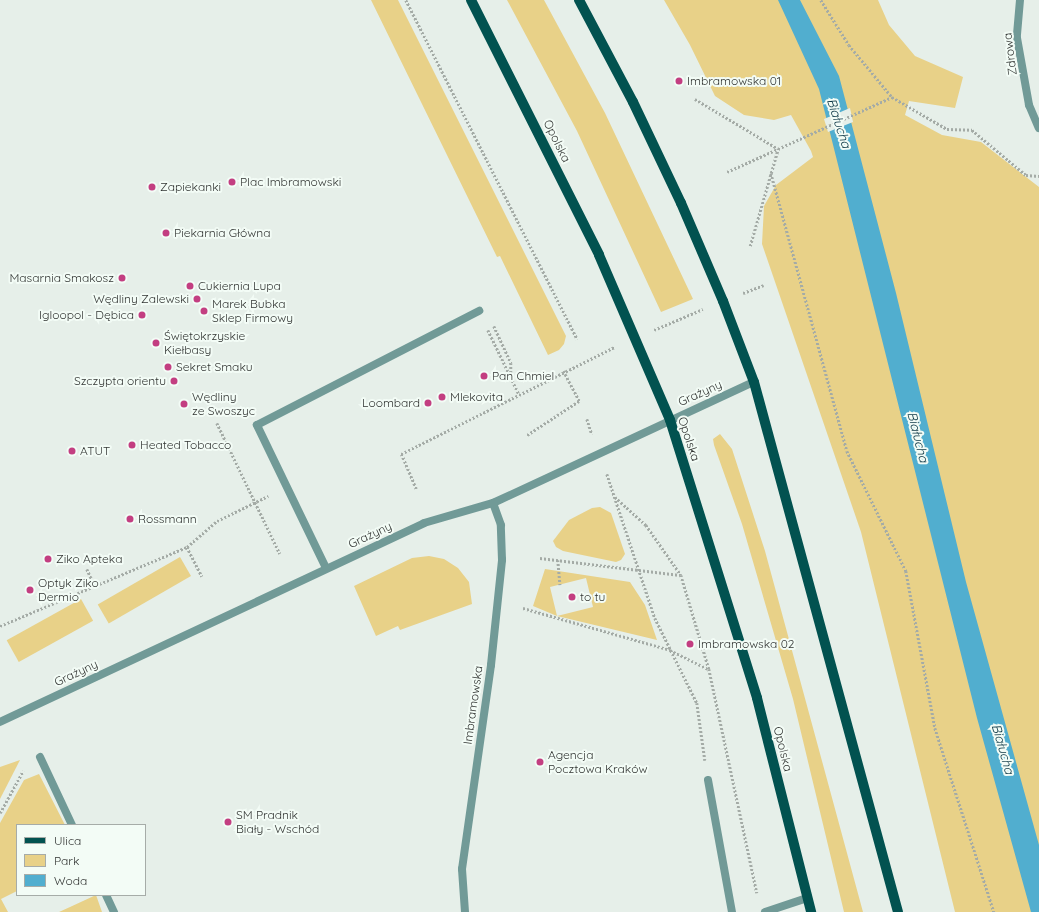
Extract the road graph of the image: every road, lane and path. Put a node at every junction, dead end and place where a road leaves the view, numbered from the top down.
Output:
1 (406, 0) edge
2 (471, 0) edge
3 (579, 0) edge
4 (821, 0) edge
5 (1020, 0) edge
6 (892, 97) junction
7 (695, 99) dead end
8 (1039, 128) edge
9 (778, 148) junction
10 (727, 172) dead end
11 (771, 173) junction
12 (1039, 176) edge
13 (750, 246) dead end
14 (764, 285) dead end
15 (744, 293) dead end
16 (479, 311) dead end
17 (694, 312) dead end
18 (663, 326) dead end
19 (487, 328) dead end
20 (577, 340) dead end
21 (599, 354) dead end
22 (563, 371) junction
23 (754, 382) junction
24 (519, 394) junction
25 (670, 420) junction
26 (217, 423) dead end
27 (527, 435) dead end
28 (286, 487) junction
29 (416, 488) dead end
30 (612, 490) dead end
31 (615, 497) junction
32 (255, 502) junction
33 (493, 503) junction
34 (187, 547) junction
35 (280, 554) dead end
36 (540, 558) dead end
37 (558, 560) junction
38 (326, 568) junction
39 (87, 569) dead end
40 (638, 570) junction
41 (681, 575) junction
42 (202, 576) dead end
43 (560, 585) dead end
44 (94, 586) junction
45 (523, 608) dead end
46 (0, 626) edge
47 (670, 650) junction
48 (709, 669) junction
49 (0, 722) edge
50 (40, 757) dead end
51 (25, 767) dead end
52 (708, 780) joint
53 (0, 813) edge
54 (72, 824) edge
55 (106, 896) edge
56 (808, 898) junction
57 (758, 900) dead end
58 (114, 912) edge
59 (465, 912) edge
60 (732, 912) edge
61 (765, 912) edge
62 (811, 912) edge
63 (898, 912) edge
64 (994, 912) edge

1 - 20 path
2 - 25 main road, Opolska
3 - 23 main road
4 - 6 path
5 - 8 street, Zdrowa
6 - 9 path
6 - 12 path
7 - 9 path
9 - 10 path
9 - 11 path
11 - 13 path
11 - 64 path
14 - 15 path
16 - 28 street
17 - 18 path
19 - 24 path
21 - 22 path
22 - 24 path
22 - 27 path
23 - 25 street, Grażyny
23 - 63 main road
24 - 29 path
25 - 33 street, Grażyny
25 - 56 main road, Opolska
26 - 32 path
28 - 32 path
28 - 38 street
30 - 31 path
31 - 40 path
31 - 41 path
32 - 34 path
32 - 35 path
33 - 38 street, Grażyny
33 - 59 street, Imbramowska
34 - 42 path
34 - 44 path
36 - 37 path
37 - 40 path
37 - 43 path
38 - 49 street, Grażyny
39 - 44 path
40 - 41 path
40 - 47 path
41 - 48 path
44 - 46 path
45 - 47 path
47 - 48 path
47 - 52 path
48 - 57 path
50 - 54 street
51 - 53 path
52 - 60 street
55 - 58 street
56 - 61 street
56 - 62 main road, Opolska

